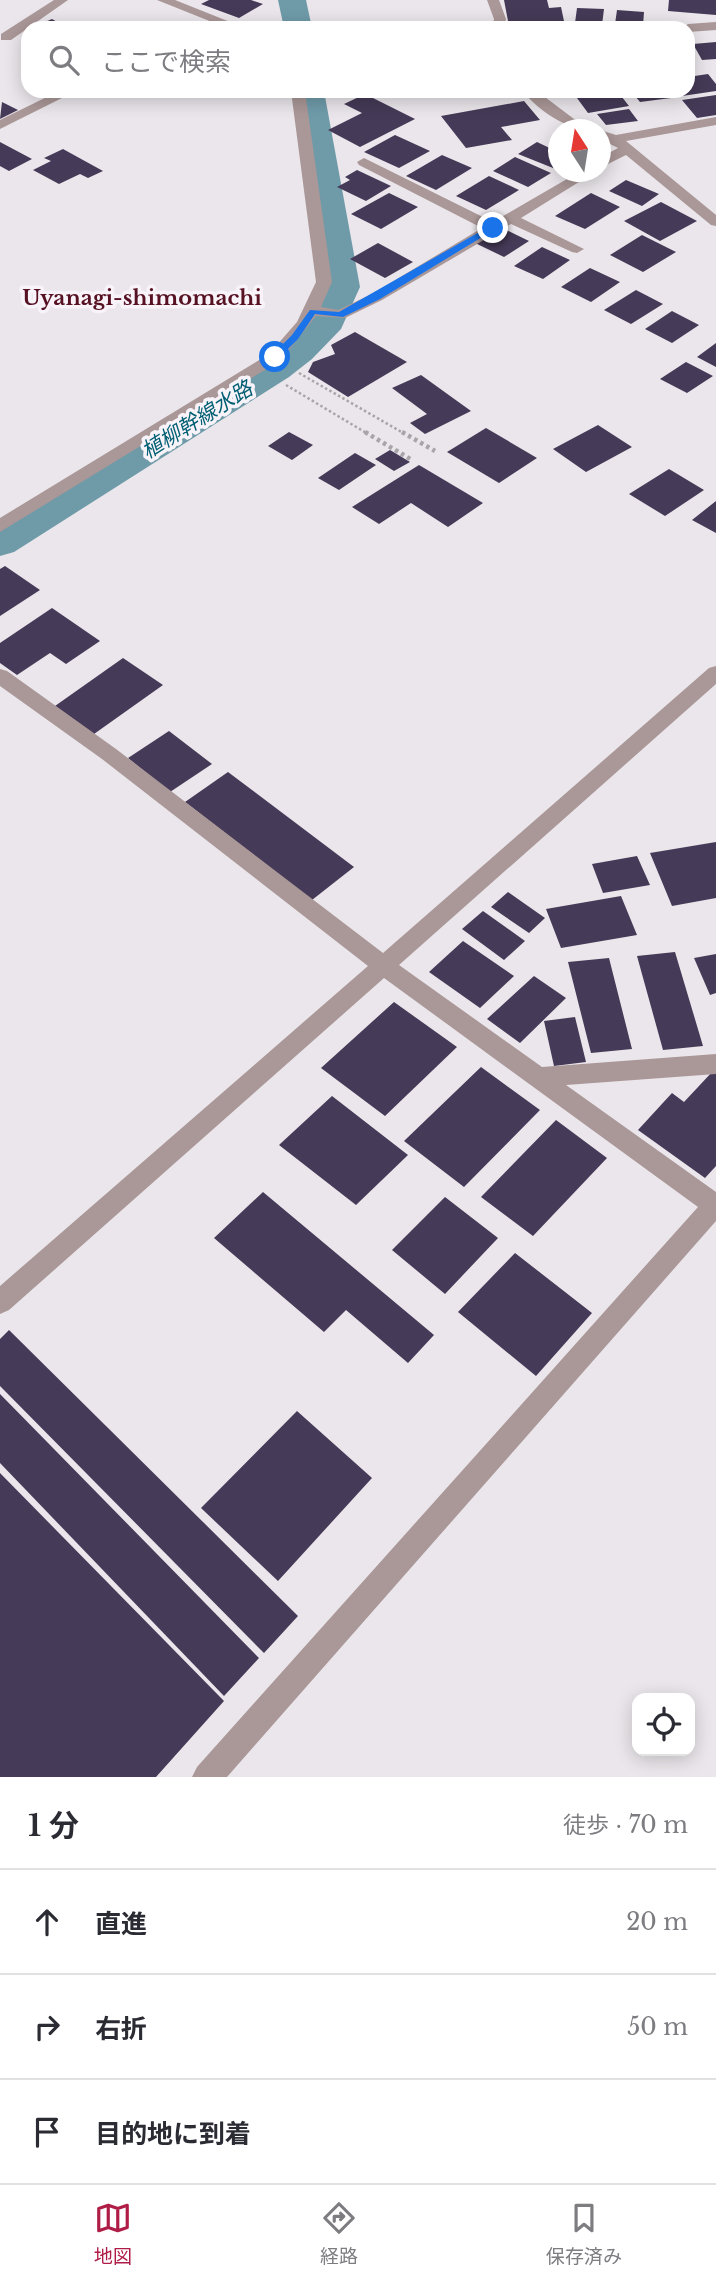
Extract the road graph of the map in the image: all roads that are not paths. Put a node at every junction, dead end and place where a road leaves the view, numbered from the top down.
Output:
1 (62, 0) edge
2 (163, 0) edge
3 (494, 0) edge
4 (217, 19) junction
5 (30, 21) edge
6 (213, 21) edge
7 (222, 21) edge
8 (500, 21) edge
9 (716, 26) edge
10 (21, 27) edge
11 (695, 28) edge
12 (6, 37) dead end
13 (55, 98) edge
14 (299, 98) edge
15 (538, 98) edge
16 (565, 119) edge
17 (716, 121) edge
18 (0, 125) edge
19 (611, 139) edge
20 (621, 144) junction
21 (611, 154) edge
22 (364, 162) dead end
23 (571, 182) edge
24 (510, 218) junction
25 (716, 222) edge
26 (493, 228) junction
27 (576, 249) dead end
28 (313, 311) junction
29 (0, 526) edge
30 (716, 673) edge
31 (0, 676) edge
32 (383, 965) junction
33 (716, 1064) edge
34 (538, 1077) junction
35 (716, 1206) edge
36 (0, 1302) edge
37 (207, 1777) edge

1 - 5 street
2 - 4 street
3 - 8 street
4 - 6 street
4 - 7 street
9 - 11 street
10 - 12 street
13 - 18 street
14 - 28 street
15 - 16 street
17 - 20 street
19 - 20 street
20 - 21 street
20 - 25 street
22 - 26 street
23 - 24 street
24 - 26 street
24 - 27 street
26 - 28 street
28 - 29 street
30 - 32 street
31 - 32 street
32 - 34 street
32 - 36 street
33 - 34 street
34 - 35 street
35 - 37 street

